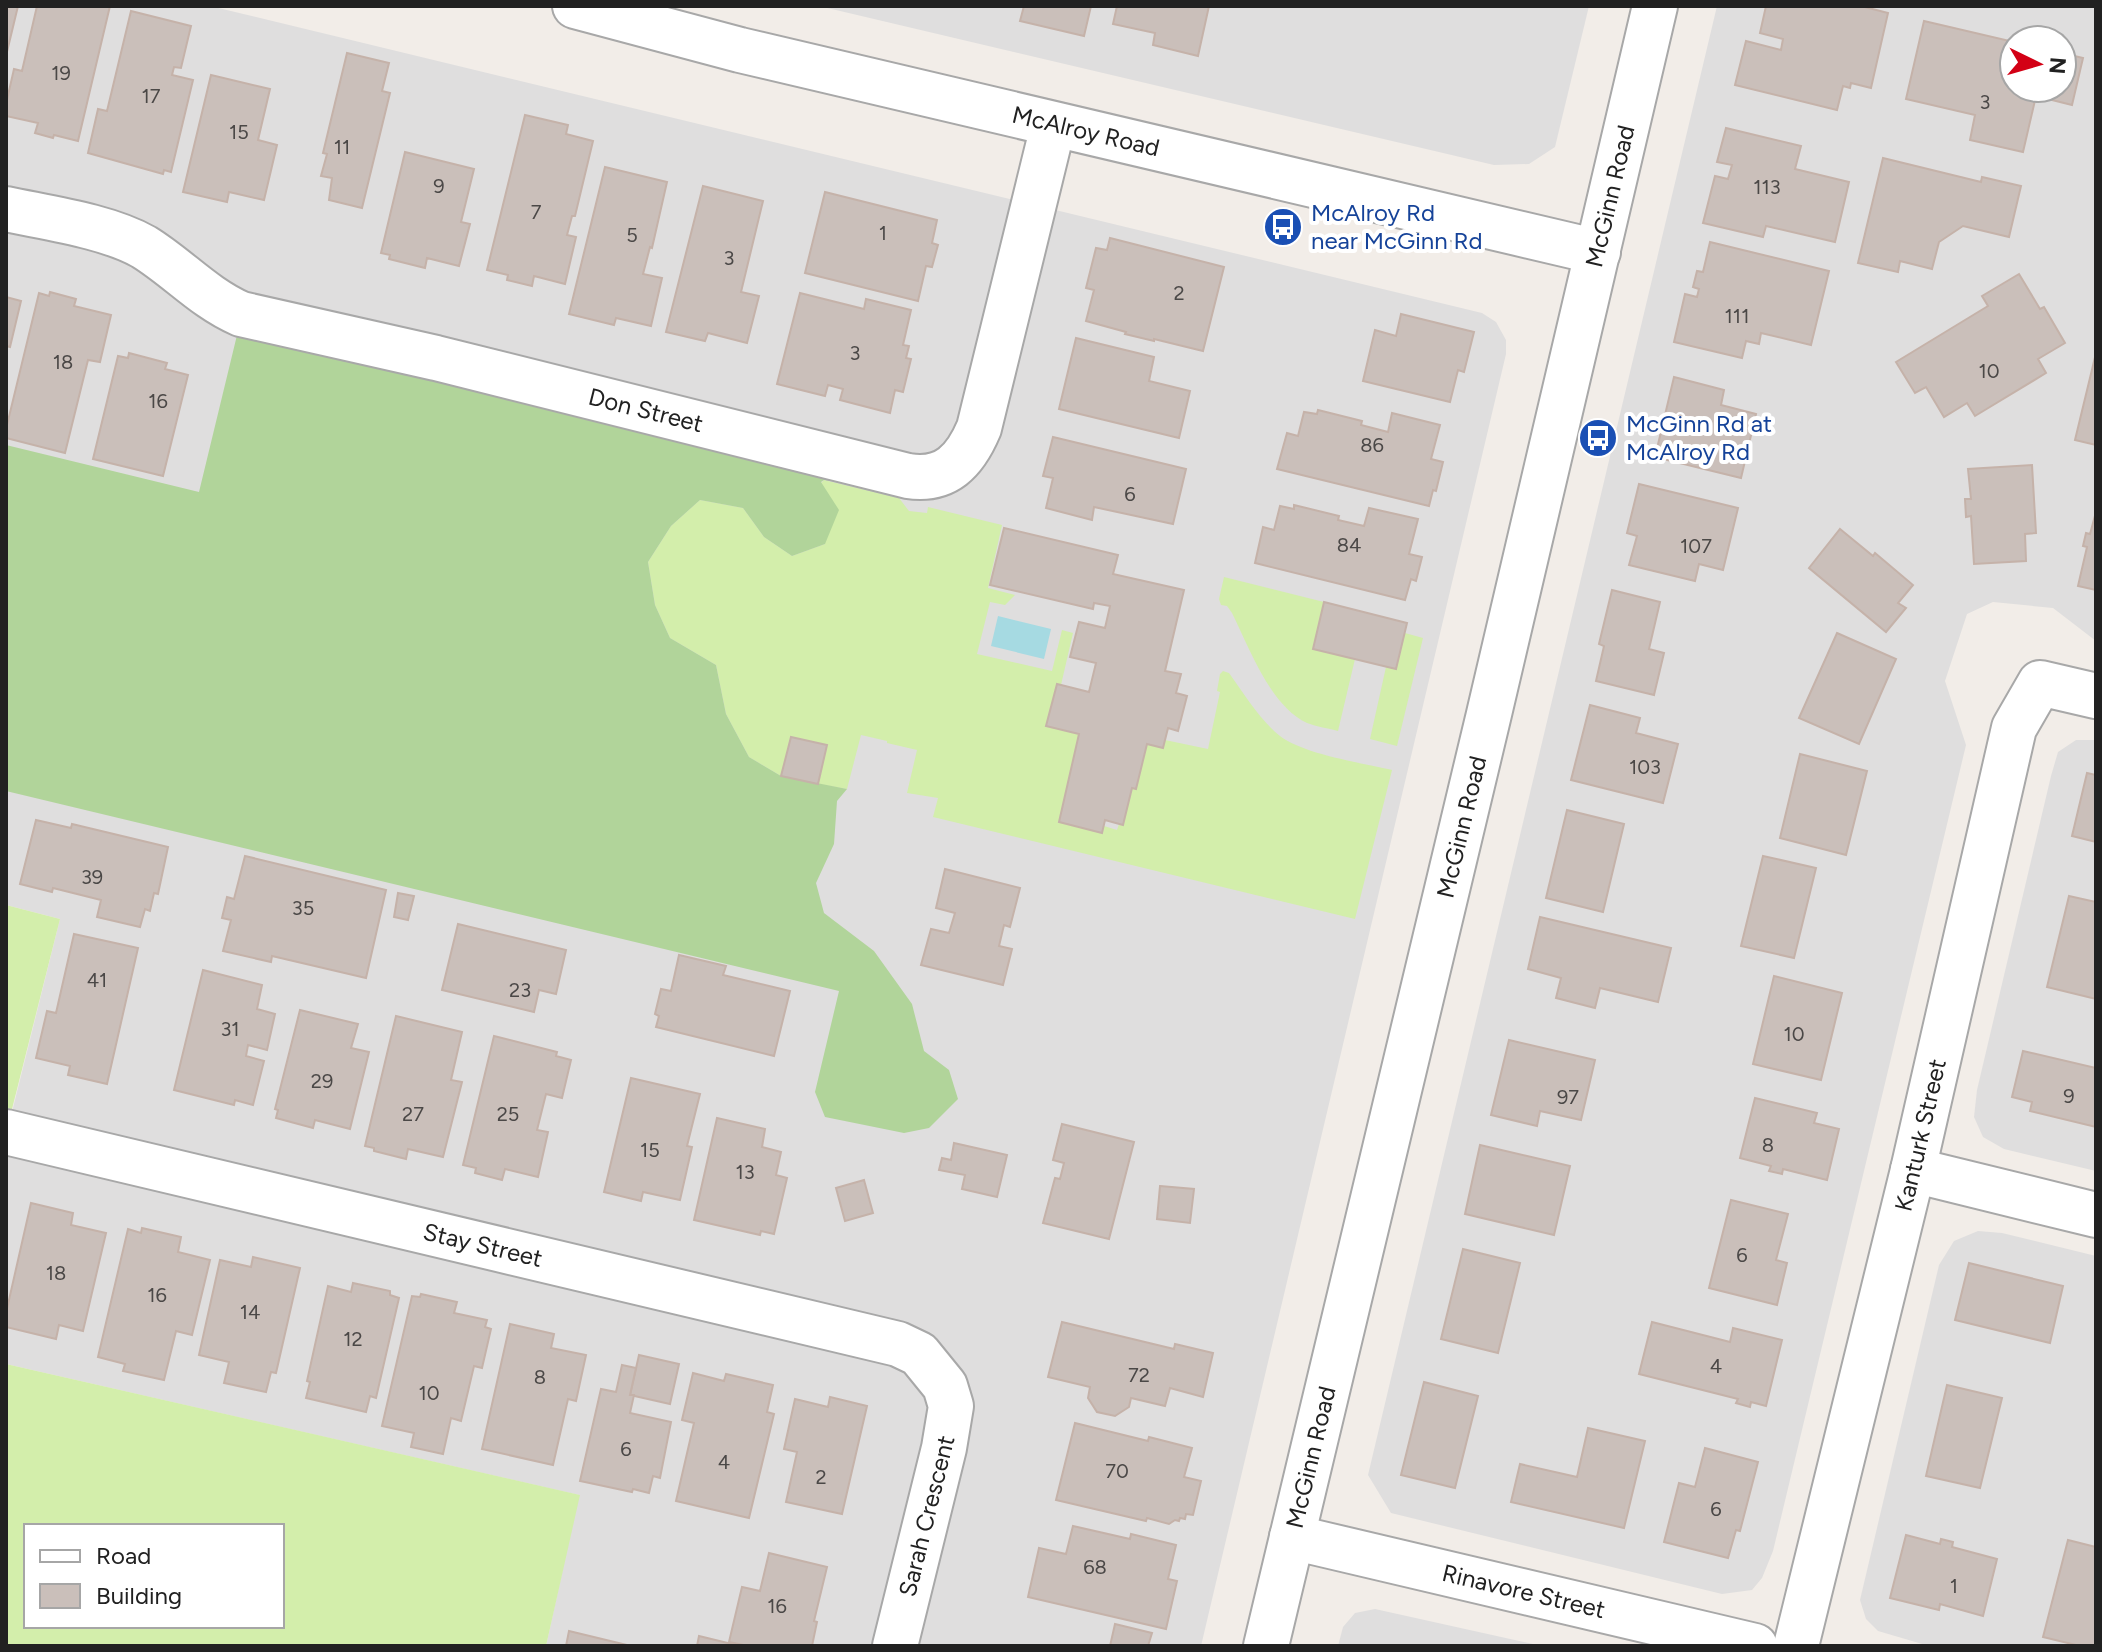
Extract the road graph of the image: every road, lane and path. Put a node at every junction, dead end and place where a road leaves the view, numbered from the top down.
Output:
1 (575, 6) edge
2 (1655, 6) edge
3 (1053, 126) junction
4 (6, 209) edge
5 (1598, 252) junction
6 (2096, 696) edge
7 (6, 1132) edge
8 (1913, 1170) junction
9 (2096, 1215) edge
10 (945, 1386) joint
11 (1292, 1537) junction
12 (895, 1646) edge
13 (1266, 1646) edge
14 (1755, 1646) edge
15 (1796, 1646) edge

1 - 3 street, McAlroy Road
2 - 5 street, McGinn Road
3 - 4 street, Don Street
3 - 5 street, McAlroy Road
5 - 11 street, McGinn Road
6 - 8 street, Kanturk Street
7 - 10 street, Stay Street
8 - 9 street
8 - 15 street, Kanturk Street
10 - 12 street, Sarah Crescent
11 - 13 street, McGinn Road
11 - 14 street, Rinavore Street

